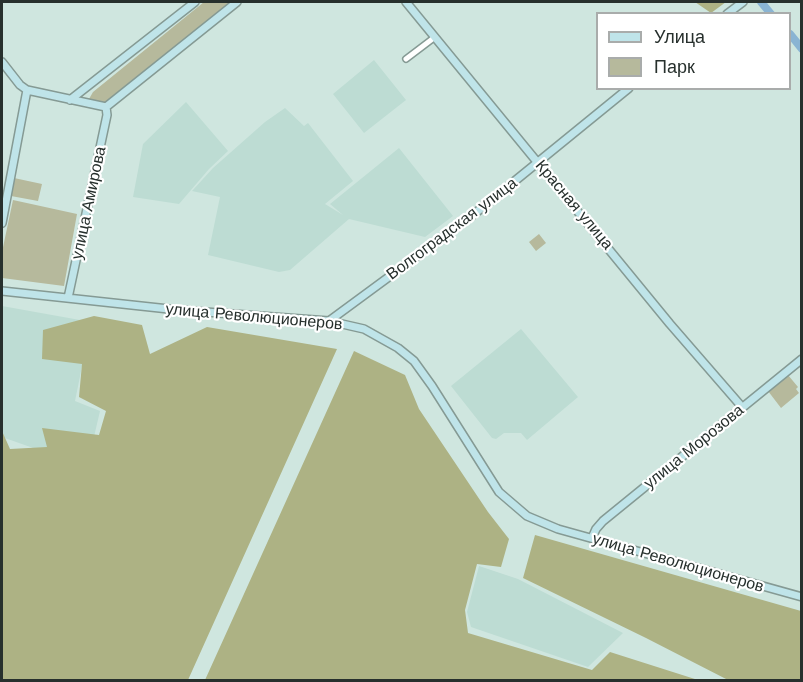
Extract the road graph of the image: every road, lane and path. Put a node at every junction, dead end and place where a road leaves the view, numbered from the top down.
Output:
1 (195, 2) edge
2 (237, 2) edge
3 (406, 2) edge
4 (742, 3) edge
5 (730, 12) edge
6 (435, 37) junction
7 (406, 59) dead end
8 (2, 62) edge
9 (27, 90) junction
10 (627, 90) edge
11 (70, 100) junction
12 (105, 107) junction
13 (539, 163) junction
14 (2, 223) edge
15 (2, 291) edge
16 (68, 298) junction
17 (328, 321) junction
18 (801, 359) edge
19 (742, 408) junction
20 (592, 538) junction
21 (801, 597) edge

1 - 11 street
2 - 12 street
3 - 6 street, Красная улица
4 - 5 street
6 - 7 street
6 - 13 street, Красная улица
8 - 9 street
9 - 11 street
9 - 14 street
10 - 13 street, Волгоградская улица
11 - 12 street
12 - 16 street, улица Амирова
13 - 17 street, Волгоградская улица
13 - 19 street, Красная улица
15 - 16 street, улица Революционеров
16 - 17 street, улица Революционеров
17 - 20 street, улица Революционеров
18 - 19 street, улица Морозова
19 - 20 street, улица Морозова
20 - 21 street, улица Революционеров

